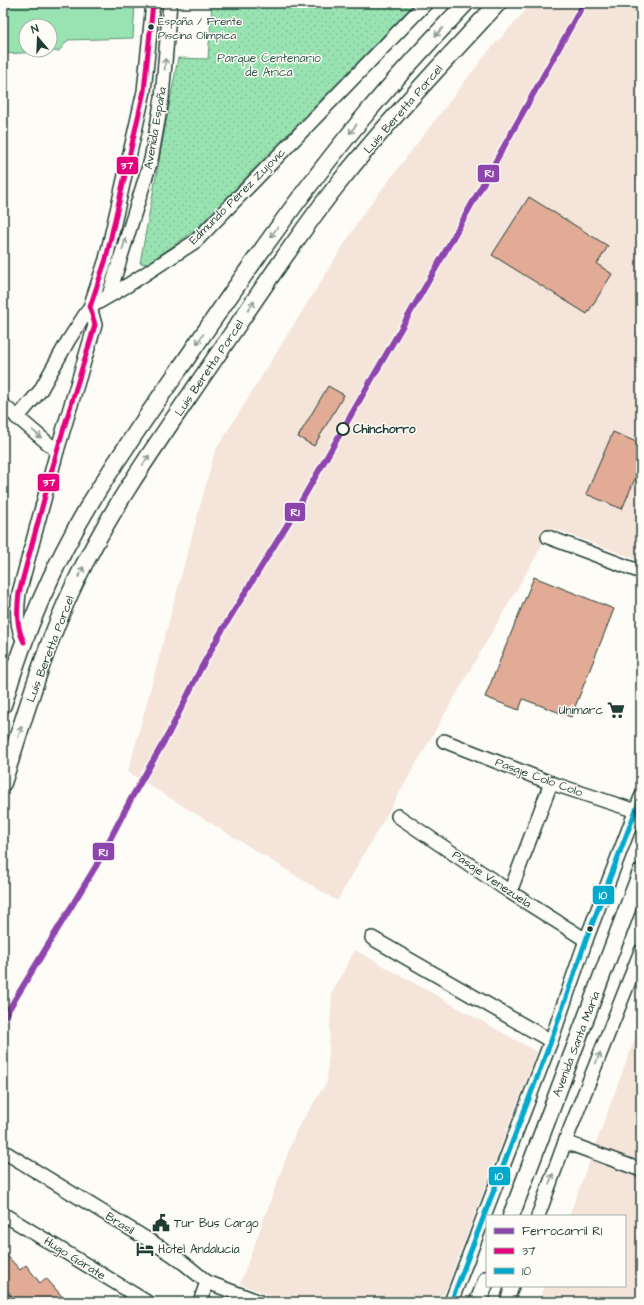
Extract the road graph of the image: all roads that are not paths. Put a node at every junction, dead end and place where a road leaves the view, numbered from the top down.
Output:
1 (153, 3) edge
2 (170, 3) edge
3 (426, 3) edge
4 (466, 3) edge
5 (498, 3) edge
6 (118, 266) junction
7 (128, 285) junction
8 (109, 295) junction
9 (90, 307) junction
10 (3, 405) edge
11 (18, 418) junction
12 (57, 451) junction
13 (548, 537) dead end
14 (641, 572) edge
15 (24, 642) junction
16 (3, 704) edge
17 (444, 741) dead end
18 (3, 783) edge
19 (551, 783) junction
20 (641, 796) edge
21 (636, 811) junction
22 (398, 816) dead end
23 (641, 872) edge
24 (510, 892) junction
25 (372, 938) dead end
26 (586, 940) junction
27 (641, 951) edge
28 (551, 1041) junction
29 (565, 1142) junction
30 (3, 1151) edge
31 (641, 1170) edge
32 (3, 1214) edge
33 (511, 1215) edge
34 (538, 1215) edge
35 (207, 1282) junction
36 (486, 1282) edge
37 (512, 1287) edge
38 (3, 1300) edge
39 (6, 1302) edge
40 (147, 1302) edge
41 (200, 1302) edge
42 (260, 1302) edge
43 (450, 1302) edge
44 (478, 1302) edge
45 (506, 1302) edge

1 - 9 street, Avenida España
6 -> 2 street, Avenida España
3 - 7 street, Edmundo Pérez Zujovic
4 -> 15 main road, Luis Beretta Porcel
18 -> 5 main road, Luis Beretta Porcel
6 - 7 street
6 - 8 street, Avenida España
7 - 8 street, Edmundo Pérez Zujovic
8 - 9 street, Edmundo Pérez Zujovic
9 - 11 street, Edmundo Pérez Zujovic
9 - 12 street
10 - 11 street
11 -> 12 street
12 - 15 street
13 - 14 street
15 - 16 main road, Luis Beretta Porcel
17 - 19 street, Pasaje Colo Colo
19 - 21 street, Pasaje Colo Colo
19 - 24 street
20 - 21 street, Avenida Santa María
21 - 26 street, Avenida Santa María
22 - 24 street, Pasaje Venezuela
23 - 33 main road, Avenida Santa María
24 - 26 street, Pasaje Venezuela
25 - 28 street
26 - 28 street, Avenida Santa María
29 -> 27 street
28 - 43 street, Avenida Santa María
29 - 31 street
34 -> 29 street
30 - 35 street, Brasil
32 - 40 street, Hugo Gárate
35 - 41 street
35 - 42 street, Brasil
36 - 44 main road
37 - 45 street
38 - 39 street

